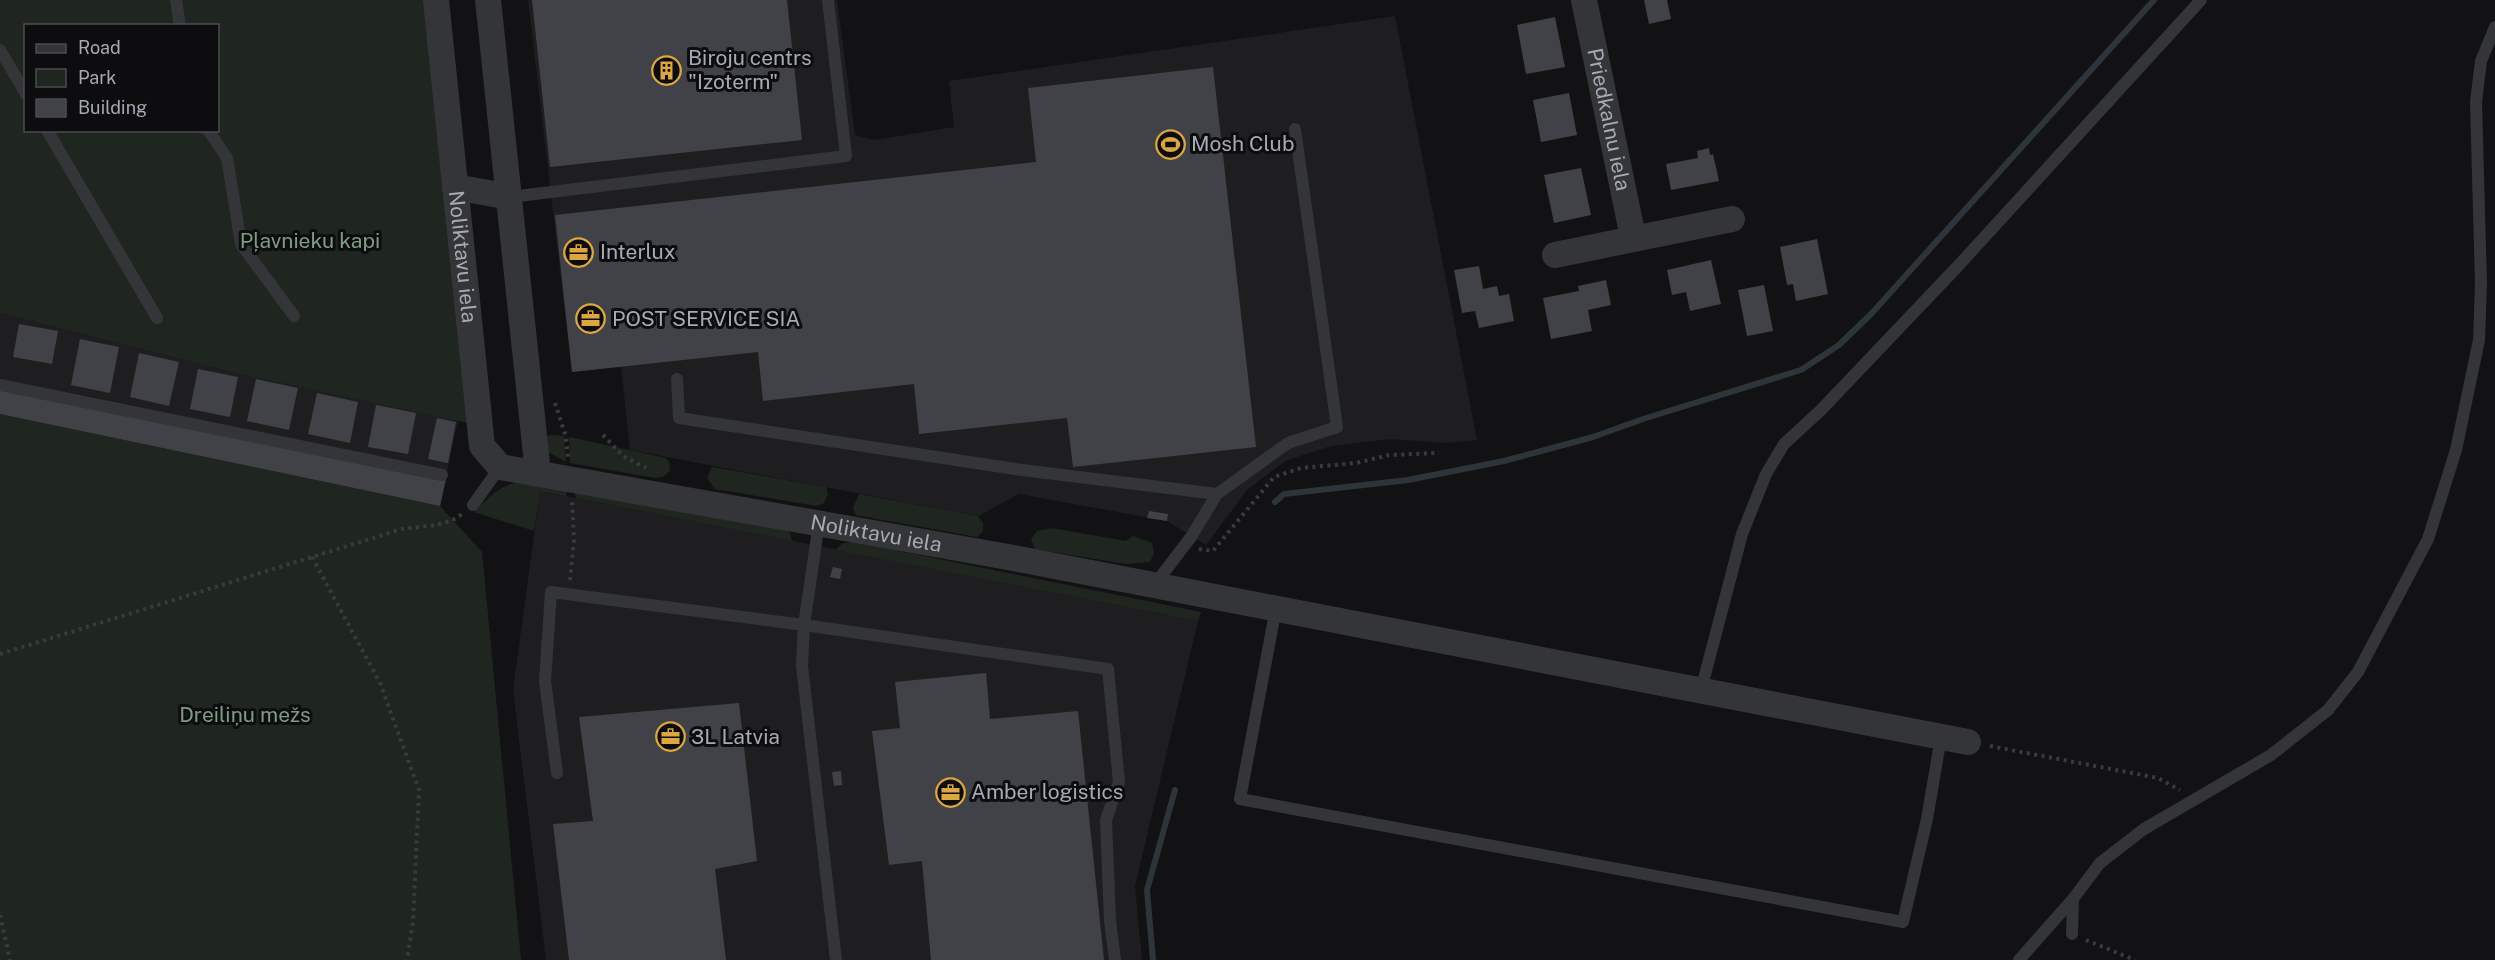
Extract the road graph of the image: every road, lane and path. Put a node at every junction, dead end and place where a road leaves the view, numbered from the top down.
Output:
1 (176, 0) edge
2 (436, 0) edge
3 (488, 0) edge
4 (828, 0) edge
5 (1584, 0) edge
6 (2201, 0) edge
7 (180, 24) edge
8 (2495, 27) edge
9 (0, 50) edge
10 (24, 91) edge
11 (1295, 129) dead end
12 (48, 132) edge
13 (209, 132) edge
14 (455, 187) junction
15 (510, 197) junction
16 (1732, 219) dead end
17 (1633, 237) junction
18 (1555, 255) dead end
19 (294, 316) dead end
20 (157, 318) dead end
21 (677, 379) dead end
22 (0, 385) edge
23 (553, 396) dead end
24 (603, 435) dead end
25 (1439, 453) dead end
26 (500, 467) junction
27 (538, 473) junction
28 (442, 475) dead end
29 (569, 478) junction
30 (1217, 494) junction
31 (670, 496) junction
32 (473, 505) joint
33 (819, 523) junction
34 (1187, 542) junction
35 (312, 557) junction
36 (1155, 584) junction
37 (569, 595) junction
38 (1276, 608) junction
39 (804, 625) junction
40 (0, 654) edge
41 (1701, 690) junction
42 (1941, 737) junction
43 (1968, 742) joint
44 (557, 773) dead end
45 (2196, 799) junction
46 (2073, 899) junction
47 (0, 915) edge
48 (2072, 934) joint
49 (10, 960) edge
50 (407, 960) edge
51 (836, 960) edge
52 (1115, 960) edge
53 (2019, 960) edge
54 (2135, 960) edge

1 - 7 lane
2 - 14 street, Noliktavu iela
3 - 15 street
4 - 15 lane
5 - 17 street, Priedkalnu iela
6 - 41 lane
8 - 45 lane
9 - 10 lane
11 - 30 lane
12 - 20 lane
13 - 19 lane
14 - 15 street
14 - 26 street, Noliktavu iela
15 - 27 street
16 - 17 street
17 - 18 street
21 - 30 lane
22 - 28 lane
23 - 29 path
24 - 31 path
25 - 34 path
26 - 27 street, Noliktavu iela
26 - 32 lane
27 - 29 street, Noliktavu iela
29 - 31 street, Noliktavu iela
29 - 37 path
30 - 34 lane
31 - 33 street, Noliktavu iela
32 - 35 path
33 - 36 street, Noliktavu iela
33 - 39 lane
34 - 36 lane
35 - 40 path
35 - 50 path
36 - 38 street, Noliktavu iela
37 - 39 lane
37 - 44 lane
38 - 41 street, Noliktavu iela
38 - 42 lane
39 - 51 lane
39 - 52 lane
41 - 42 street, Noliktavu iela
42 - 43 street, Noliktavu iela
43 - 45 path
45 - 46 lane
46 - 48 lane
46 - 53 lane
47 - 49 path
48 - 54 path

